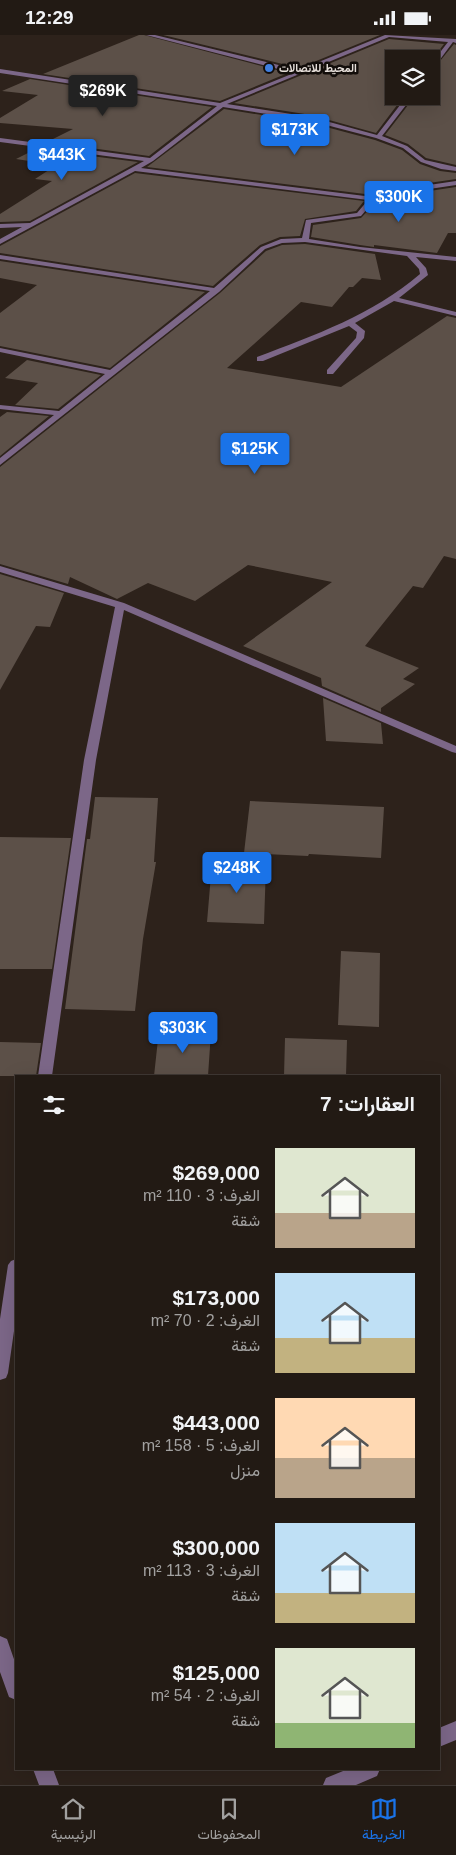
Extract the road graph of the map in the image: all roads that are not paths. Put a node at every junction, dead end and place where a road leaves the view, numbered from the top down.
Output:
1 (148, 35) edge
2 (390, 35) edge
3 (454, 41) edge
4 (440, 57) edge
5 (0, 71) edge
6 (299, 72) junction
7 (223, 104) junction
8 (403, 105) edge
9 (378, 137) junction
10 (0, 140) edge
11 (151, 160) junction
12 (134, 169) junction
13 (456, 169) edge
14 (456, 183) edge
15 (373, 199) junction
16 (33, 225) junction
17 (0, 226) edge
18 (305, 240) junction
19 (0, 242) edge
20 (409, 253) junction
21 (0, 257) edge
22 (456, 259) edge
23 (216, 290) junction
24 (393, 299) junction
25 (456, 314) edge
26 (349, 323) junction
27 (0, 350) edge
28 (260, 359) dead end
29 (330, 372) dead end
30 (112, 373) junction
31 (0, 407) edge
32 (59, 413) junction
33 (0, 462) edge
34 (0, 569) edge
35 (120, 605) junction
36 (456, 751) edge
37 (45, 1075) edge
38 (15, 1272) edge
39 (0, 1373) edge
40 (0, 1645) edge
41 (15, 1688) edge
42 (456, 1730) edge
43 (440, 1738) edge
44 (44, 1770) edge
45 (368, 1770) edge
46 (49, 1785) edge
47 (333, 1785) edge

1 - 6 street
2 - 3 street
2 - 6 street
3 - 4 street
5 - 7 street
6 - 7 street
7 - 9 street
7 - 11 street
8 - 9 street
9 - 13 street
10 - 11 street
11 - 12 street
12 - 15 street
12 - 16 street
14 - 15 street
15 - 18 street
16 - 17 street
16 - 19 street
18 - 20 street
18 - 23 street
20 - 22 street
20 - 24 street
21 - 23 street
23 - 30 street
24 - 25 street
24 - 26 street
26 - 28 street
26 - 29 street
27 - 30 street
30 - 32 street
31 - 32 street
32 - 33 street
34 - 35 street
35 - 36 street
35 - 37 street
38 - 39 street
40 - 41 street
42 - 43 street
44 - 46 street
45 - 47 street

